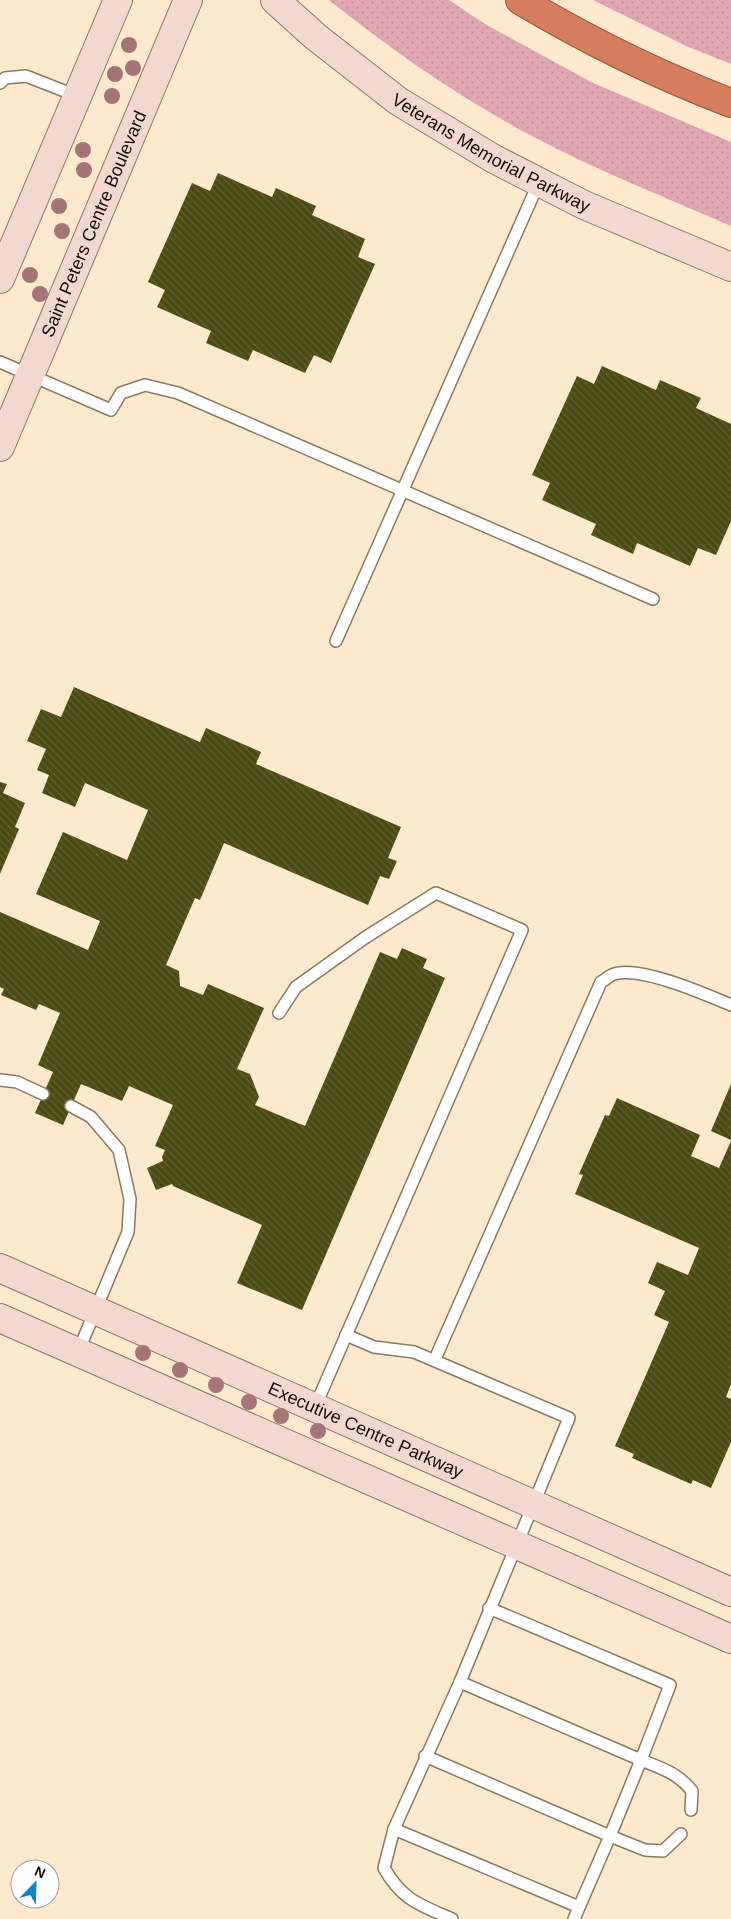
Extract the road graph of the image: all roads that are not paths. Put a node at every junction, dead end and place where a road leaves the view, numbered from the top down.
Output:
1 (118, 0) edge
2 (188, 0) edge
3 (275, 0) edge
4 (520, 0) edge
5 (0, 84) edge
6 (78, 96) junction
7 (731, 103) edge
8 (539, 182) junction
9 (731, 267) edge
10 (0, 279) edge
11 (0, 362) edge
12 (30, 374) junction
13 (0, 447) edge
14 (402, 490) junction
15 (653, 599) dead end
16 (336, 641) dead end
17 (731, 1004) edge
18 (280, 1013) dead end
19 (0, 1080) edge
20 (44, 1094) dead end
21 (71, 1106) dead end
22 (0, 1268) edge
23 (96, 1310) junction
24 (0, 1318) edge
25 (346, 1335) junction
26 (78, 1352) junction
27 (435, 1359) junction
28 (314, 1407) junction
29 (533, 1504) junction
30 (516, 1544) junction
31 (731, 1592) edge
32 (489, 1608) junction
33 (731, 1639) edge
34 (460, 1682) junction
35 (425, 1756) junction
36 (641, 1760) junction
37 (691, 1810) dead end
38 (394, 1829) junction
39 (681, 1834) dead end
40 (610, 1836) junction
41 (579, 1907) junction
42 (452, 1919) edge
43 (574, 1919) edge

1 - 6 street
2 - 12 street, Saint Peters Centre Boulevard
3 - 8 street, Veterans Memorial Parkway
4 - 7 highway
5 - 6 lane
6 - 10 street
8 - 9 street, Veterans Memorial Parkway
8 - 14 lane
11 - 12 lane
12 - 13 street, Saint Peters Centre Boulevard
12 - 14 lane
14 - 15 lane
14 - 16 lane
17 - 27 lane
18 - 25 lane
19 - 20 lane
21 - 23 lane
22 - 23 street, Executive Centre Parkway
23 - 26 lane
23 - 28 street, Executive Centre Parkway
24 - 26 street
25 - 27 lane
25 - 28 lane
26 - 30 street
27 - 29 lane
28 - 29 street, Executive Centre Parkway
29 - 30 lane
29 - 31 street, Executive Centre Parkway
30 - 32 lane
30 - 33 street
32 - 34 lane
32 - 36 lane
34 - 35 lane
34 - 36 lane
35 - 38 lane
35 - 40 lane
36 - 37 lane
36 - 40 lane
38 - 41 lane
38 - 42 lane
39 - 40 lane
40 - 41 lane
41 - 43 lane

